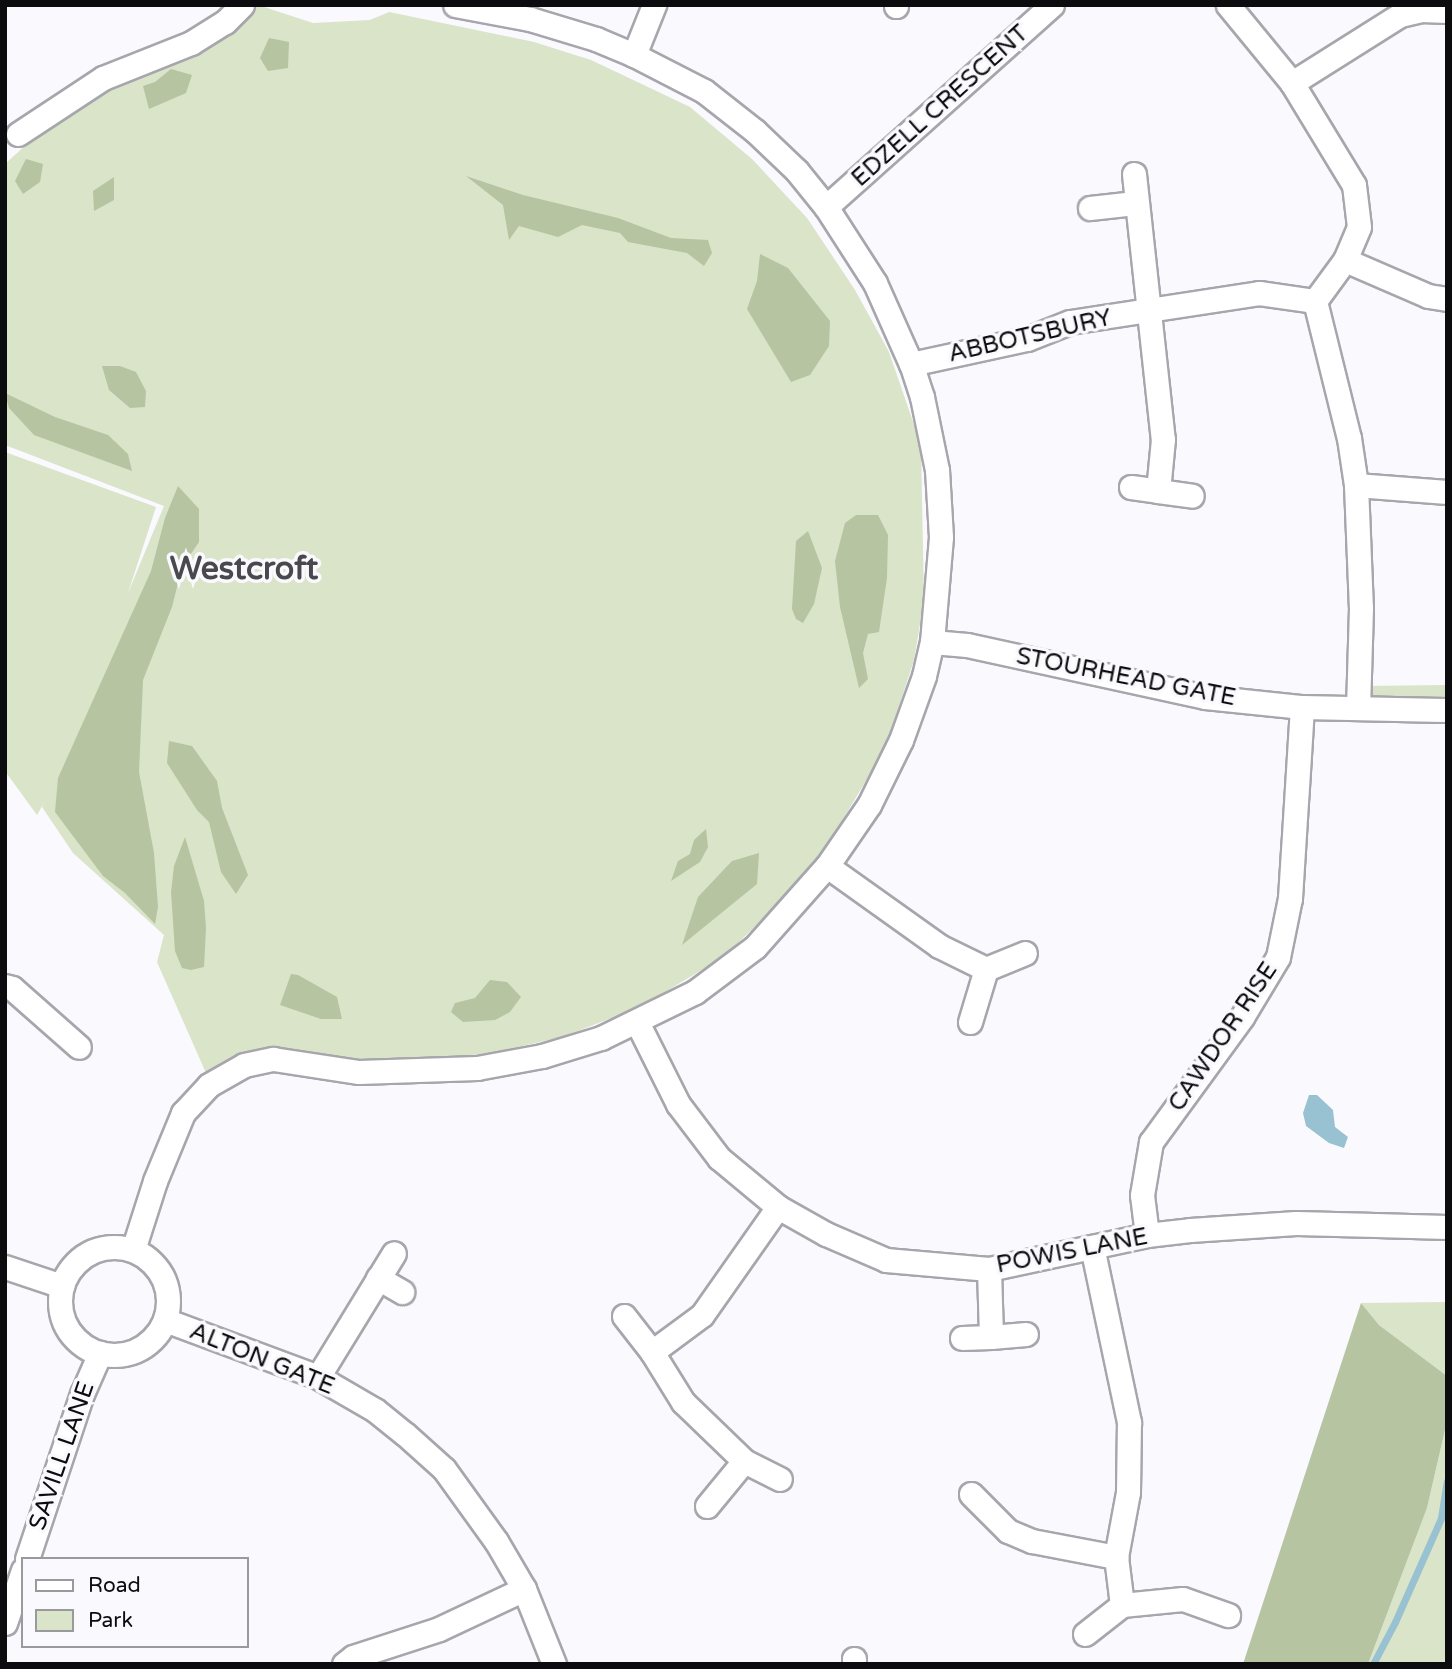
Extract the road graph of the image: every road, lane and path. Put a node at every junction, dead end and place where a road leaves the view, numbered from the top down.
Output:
1 (242, 5) edge
2 (455, 5) edge
3 (654, 5) edge
4 (1052, 5) edge
5 (1228, 5) edge
6 (1447, 11) edge
7 (634, 55) junction
8 (1292, 83) junction
9 (18, 134) dead end
10 (1133, 174) dead end
11 (1135, 203) junction
12 (827, 207) junction
13 (1090, 208) dead end
14 (1345, 260) junction
15 (1447, 299) edge
16 (1315, 301) junction
17 (1149, 311) junction
18 (911, 364) junction
19 (1356, 485) junction
20 (1131, 487) dead end
21 (1158, 491) junction
22 (1447, 492) edge
23 (1192, 496) dead end
24 (932, 642) junction
25 (1302, 707) junction
26 (1358, 708) junction
27 (1447, 710) edge
28 (827, 866) junction
29 (1025, 953) dead end
30 (986, 969) junction
31 (5, 986) edge
32 (637, 1022) junction
33 (970, 1022) dead end
34 (79, 1048) dead end
35 (778, 1207) junction
36 (1447, 1227) edge
37 (1147, 1235) junction
38 (1092, 1247) junction
39 (133, 1250) junction
40 (394, 1253) dead end
41 (5, 1267) edge
42 (989, 1269) junction
43 (378, 1279) junction
44 (62, 1286) junction
45 (402, 1292) dead end
46 (624, 1316) dead end
47 (165, 1320) junction
48 (1026, 1334) dead end
49 (991, 1337) junction
50 (962, 1338) dead end
51 (652, 1352) junction
52 (100, 1353) junction
53 (318, 1377) junction
54 (744, 1461) junction
55 (780, 1479) dead end
56 (971, 1494) dead end
57 (707, 1506) dead end
58 (28, 1557) edge
59 (1116, 1557) junction
60 (21, 1576) edge
61 (524, 1590) junction
62 (1122, 1605) junction
63 (1228, 1615) dead end
64 (5, 1623) edge
65 (1085, 1634) dead end
66 (344, 1664) edge
67 (554, 1664) edge

1 - 9 street
2 - 7 street
3 - 7 street
4 - 12 street, EDZELL CRESCENT
5 - 8 street
6 - 8 street
7 - 12 street
8 - 14 street
10 - 11 street, ABBOTSBURY
11 - 13 street
11 - 17 street, ABBOTSBURY
12 - 18 street
14 - 15 street
14 - 16 street
16 - 17 street, ABBOTSBURY
16 - 19 street
17 - 18 street, ABBOTSBURY
17 - 21 street, ABBOTSBURY
18 - 24 street
19 - 22 street
19 - 26 street
20 - 21 street
21 - 23 street
24 - 25 street, STOURHEAD GATE
24 - 28 street
25 - 26 street, STOURHEAD GATE
25 - 37 street, CAWDOR RISE
26 - 27 street, STOURHEAD GATE
28 - 30 street
28 - 32 street
29 - 30 street
30 - 33 street
31 - 34 street
32 - 35 street, POWIS LANE
32 - 39 street
35 - 42 street, POWIS LANE
35 - 51 street
36 - 37 street, POWIS LANE
37 - 38 street, POWIS LANE
38 - 42 street, POWIS LANE
38 - 59 street
39 - 44 street
39 - 47 street
40 - 43 street
41 - 44 street
42 - 49 street
43 - 45 street
43 - 53 street
44 - 52 street
46 - 51 street
47 - 52 street
47 - 53 street, ALTON GATE
48 - 49 street
49 - 50 street
51 - 54 street
52 - 58 street, SAVILL LANE
53 - 61 street, ALTON GATE
54 - 55 street
54 - 57 street
56 - 59 street
59 - 62 street
60 - 64 street
61 - 66 street
61 - 67 street, ALTON GATE
62 - 63 street
62 - 65 street

